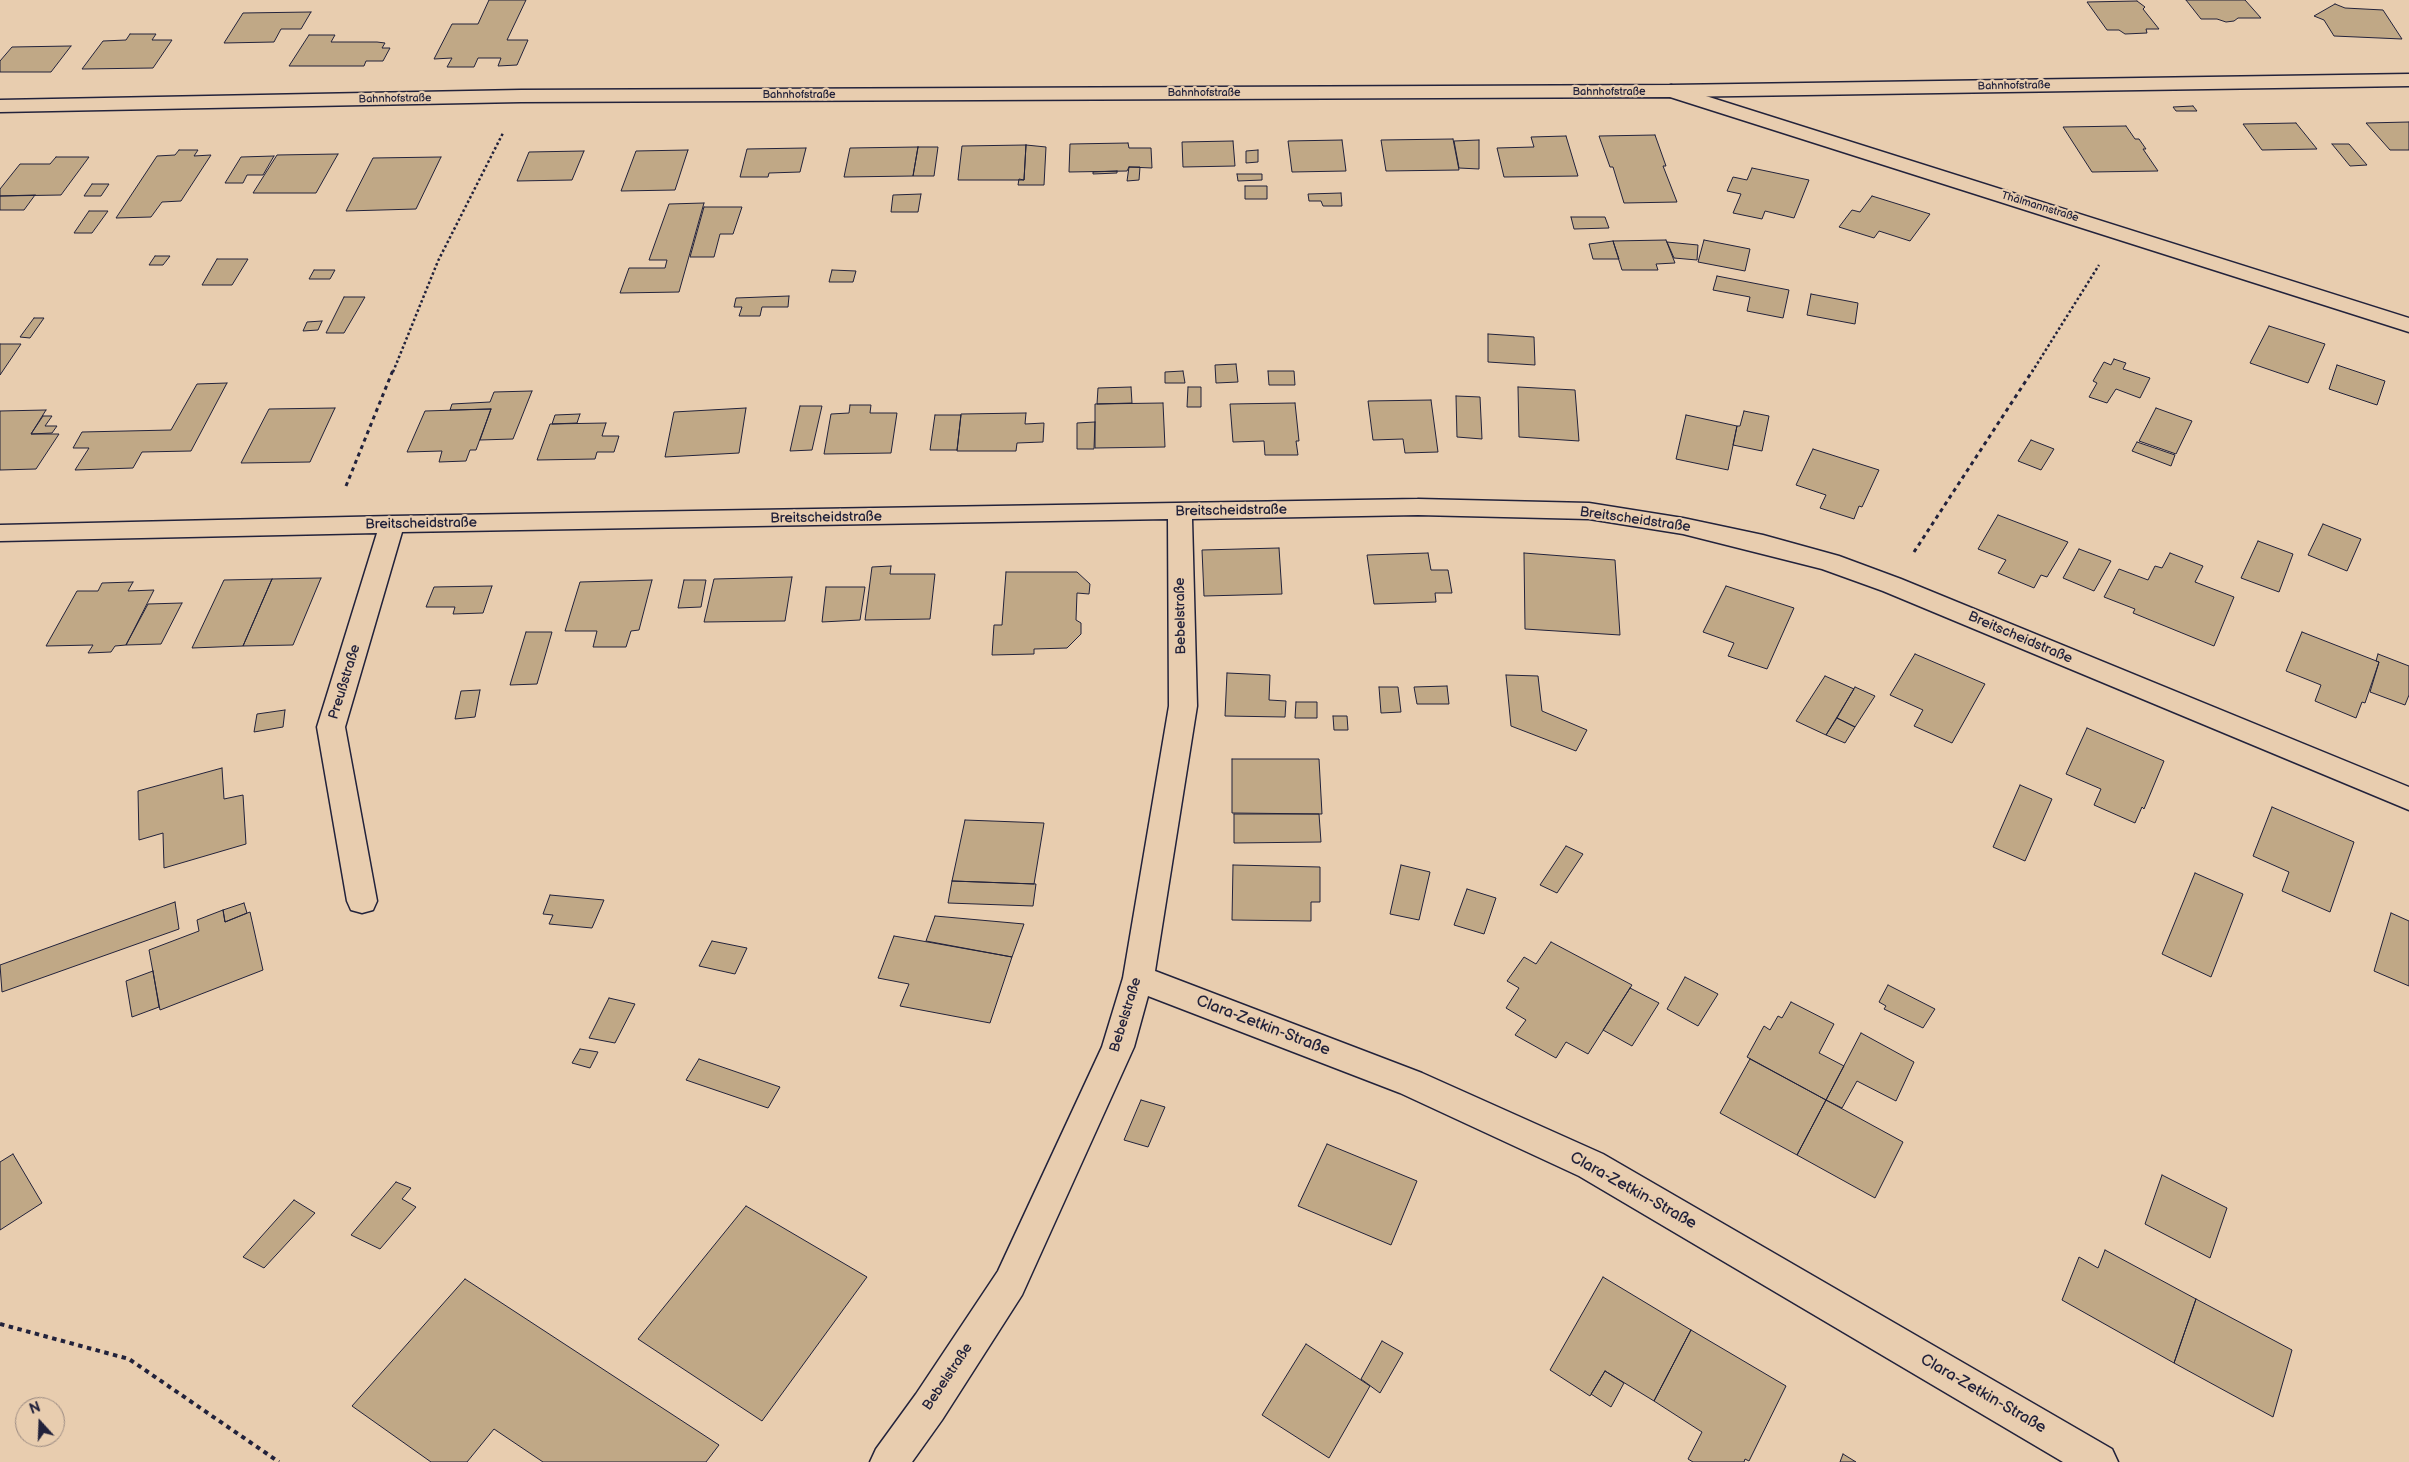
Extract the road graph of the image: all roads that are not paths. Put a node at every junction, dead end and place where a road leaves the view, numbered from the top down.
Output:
1 (2409, 80) edge
2 (1671, 91) junction
3 (0, 106) edge
4 (2409, 324) edge
5 (1180, 512) junction
6 (392, 524) junction
7 (0, 533) edge
8 (2409, 799) edge
9 (362, 901) dead end
10 (1138, 978) junction
11 (889, 1462) edge
12 (2099, 1462) edge

1 - 2 street, Bahnhofstraße
2 - 3 street, Bahnhofstraße
2 - 4 street, Thälmannstraße
5 - 6 street, Breitscheidstraße
5 - 8 street, Breitscheidstraße
5 - 10 street, Bebelstraße
6 - 7 street, Breitscheidstraße
6 - 9 street, Preußstraße
10 - 11 street, Bebelstraße
10 - 12 street, Clara-Zetkin-Straße

